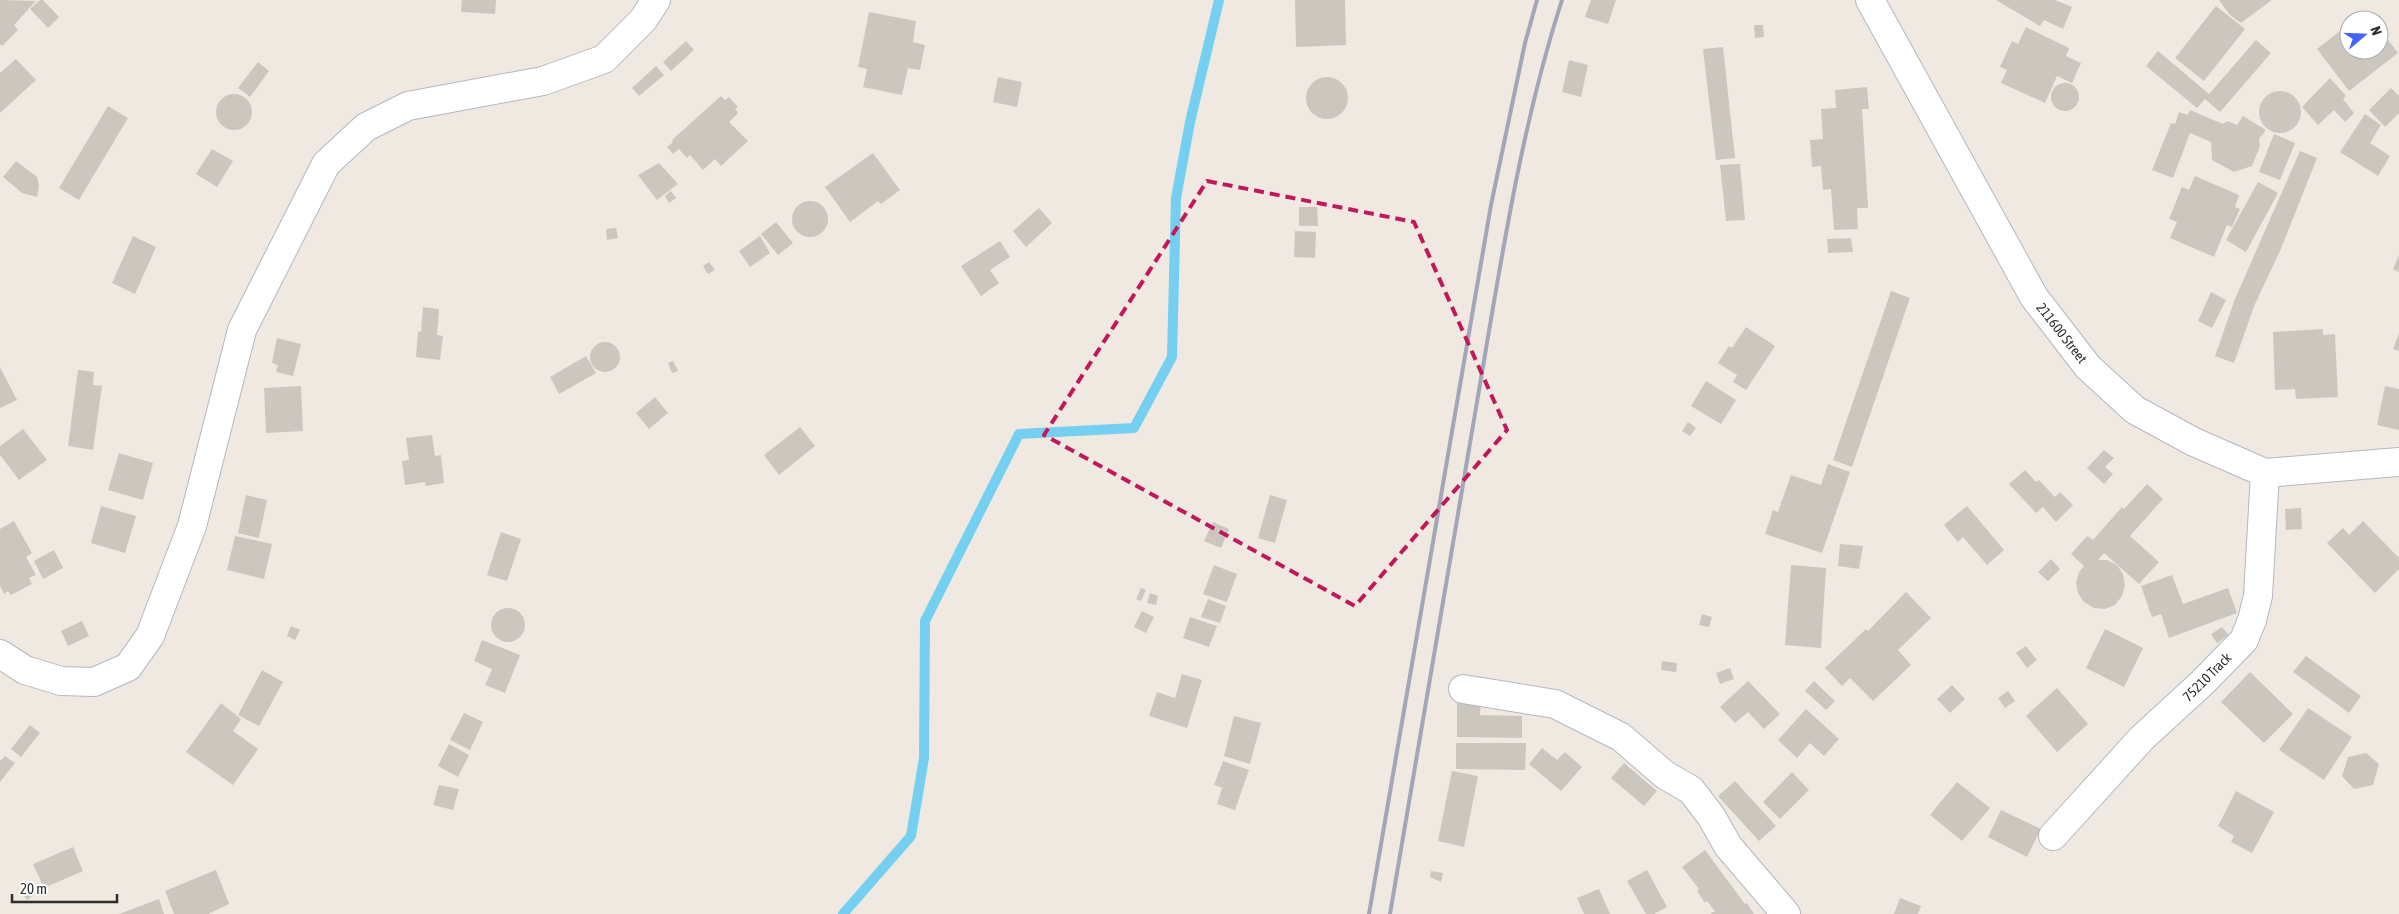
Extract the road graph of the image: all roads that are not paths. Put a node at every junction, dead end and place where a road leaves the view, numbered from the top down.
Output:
1 (656, 0) edge
2 (1870, 0) edge
3 (2399, 462) edge
4 (2266, 473) junction
5 (0, 654) edge
6 (1463, 689) dead end
7 (2053, 836) dead end
8 (1786, 914) edge

1 - 5 street
2 - 4 street, 211600 Street
3 - 4 street, 211600 Street
4 - 7 street, 75210 Track
6 - 8 street

